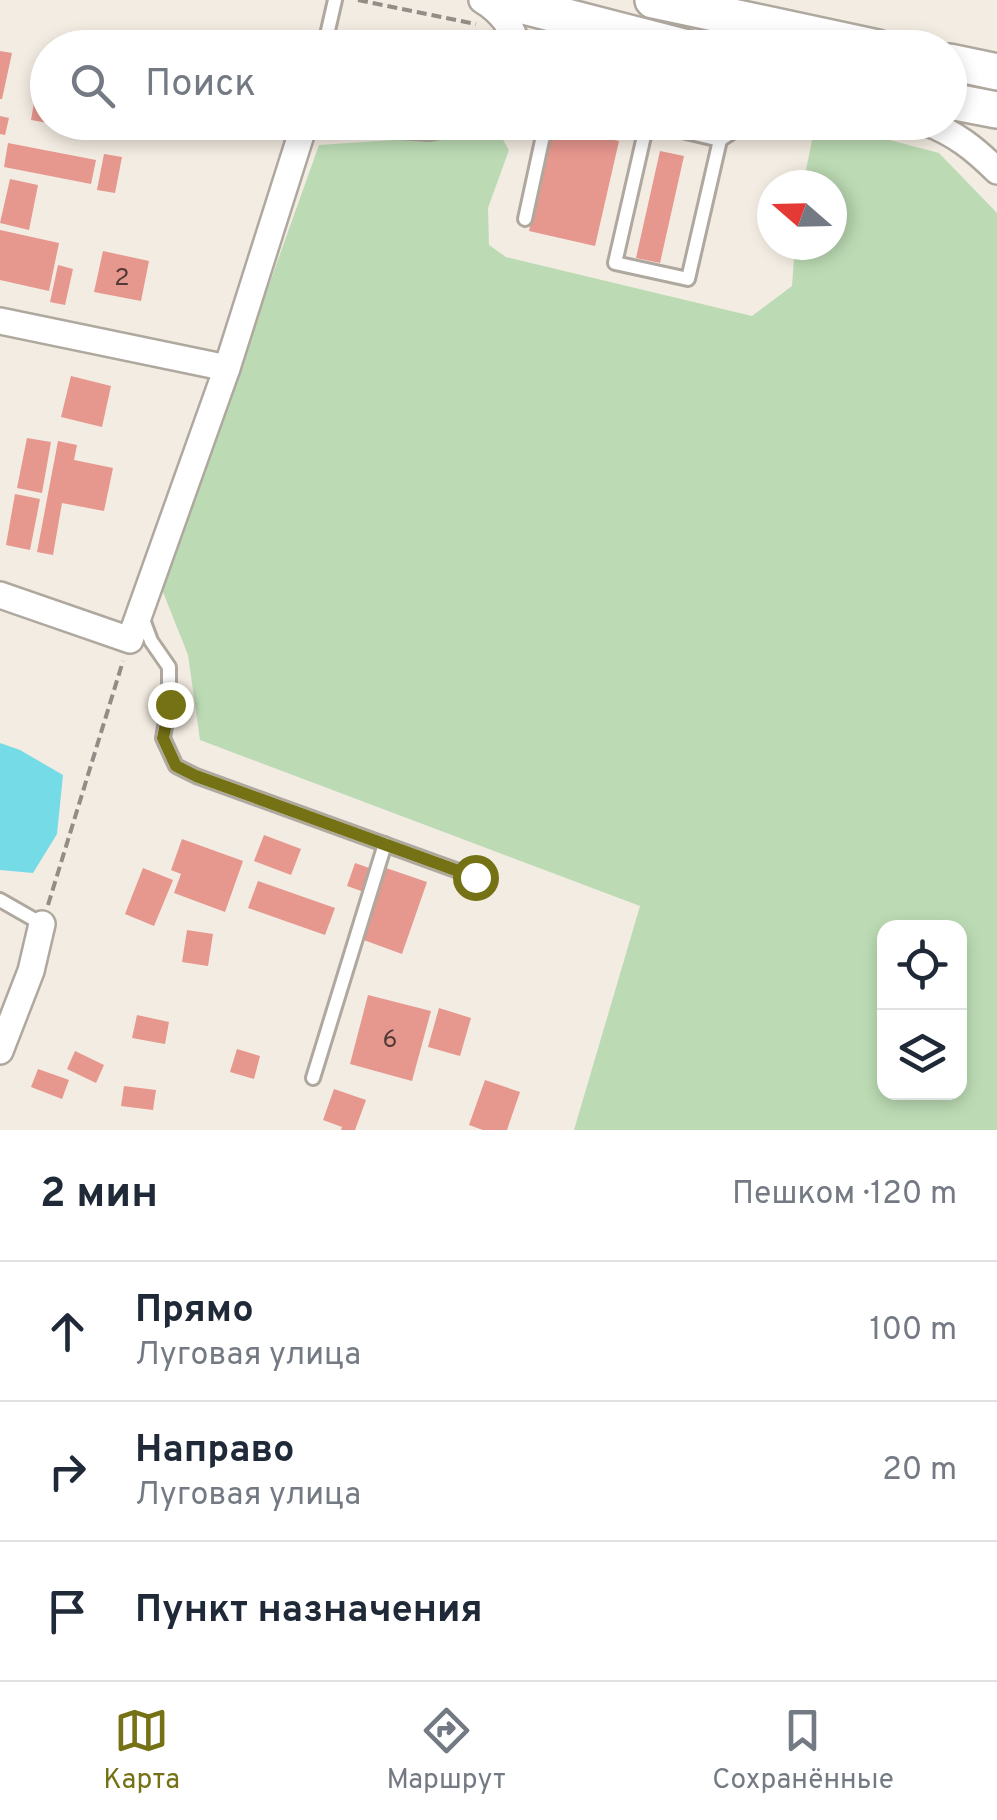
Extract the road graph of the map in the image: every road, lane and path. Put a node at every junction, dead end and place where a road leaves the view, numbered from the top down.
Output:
1 (335, 0) edge
2 (358, 0) edge
3 (482, 0) edge
4 (653, 0) edge
5 (494, 13) edge
6 (328, 30) edge
7 (511, 30) edge
8 (619, 30) edge
9 (794, 30) edge
10 (967, 66) edge
11 (997, 72) edge
12 (967, 104) edge
13 (997, 110) edge
14 (299, 140) edge
15 (542, 140) edge
16 (641, 140) edge
17 (720, 140) edge
18 (960, 140) edge
19 (997, 171) edge
20 (525, 219) dead end
21 (0, 321) edge
22 (227, 368) junction
23 (0, 596) edge
24 (140, 612) junction
25 (130, 640) junction
26 (385, 844) junction
27 (475, 877) dead end
28 (0, 900) edge
29 (42, 924) junction
30 (0, 1050) edge
31 (313, 1078) dead end

1 - 6 lane
2 - 5 path
3 - 7 street
4 - 9 main road
5 - 8 main road
10 - 11 main road
12 - 13 main road
14 - 22 street
15 - 20 lane
16 - 17 lane
18 - 19 street
21 - 22 street
22 - 24 street
23 - 25 street
24 - 25 street
24 - 26 lane
25 - 29 path
26 - 27 lane
26 - 31 lane
28 - 29 lane
29 - 30 street

